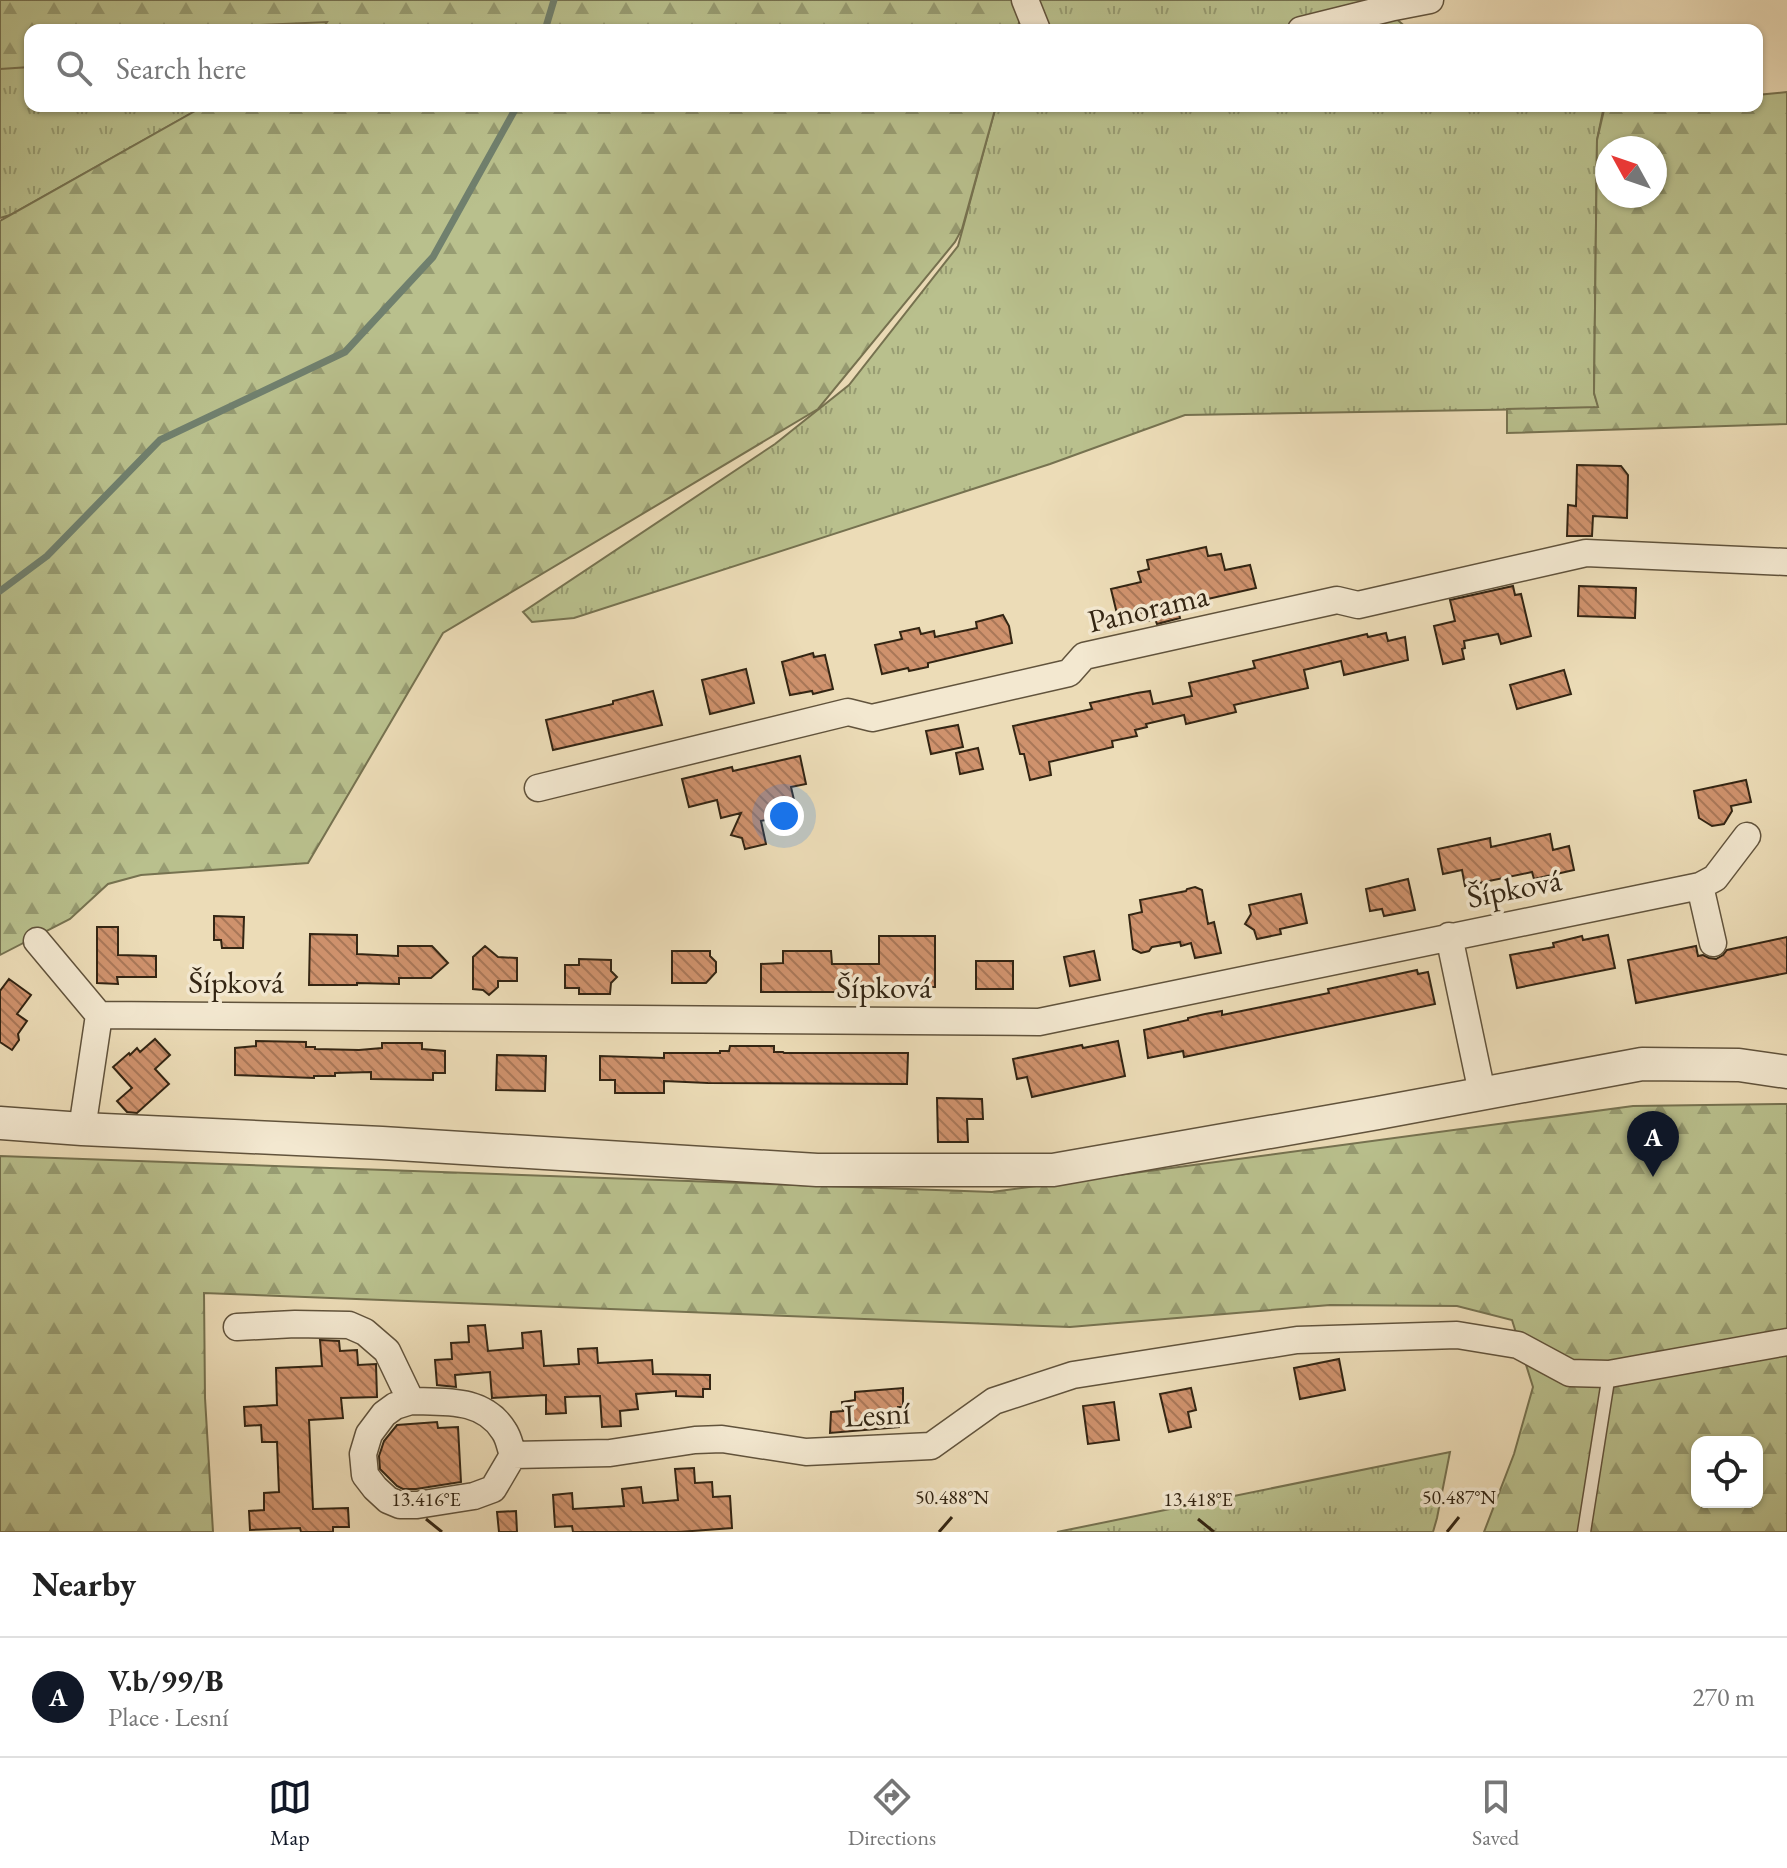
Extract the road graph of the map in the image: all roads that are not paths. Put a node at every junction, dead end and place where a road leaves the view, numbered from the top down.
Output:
1 (1025, 0) edge
2 (1430, 0) edge
3 (1035, 24) edge
4 (1325, 24) edge
5 (1787, 562) edge
6 (538, 788) dead end
7 (1747, 836) dead end
8 (1700, 886) junction
9 (1449, 936) junction
10 (37, 941) dead end
11 (1713, 943) dead end
12 (99, 1015) junction
13 (1787, 1072) edge
14 (1482, 1093) junction
15 (0, 1123) edge
16 (82, 1129) junction
17 (237, 1327) dead end
18 (1787, 1342) edge
19 (1609, 1374) junction
20 (411, 1401) junction
21 (513, 1455) junction
22 (1584, 1532) edge

1 - 3 street
2 - 4 street
5 - 6 street, Panorama
7 - 8 street
8 - 9 street, Šípková
8 - 11 street
9 - 12 street, Šípková
9 - 14 street
10 - 12 street
12 - 16 street
13 - 14 street
14 - 16 street
15 - 16 street
17 - 20 street
18 - 19 street, Lesní
19 - 21 street, Lesní
19 - 22 lane
20 - 21 street
20 - 21 street

